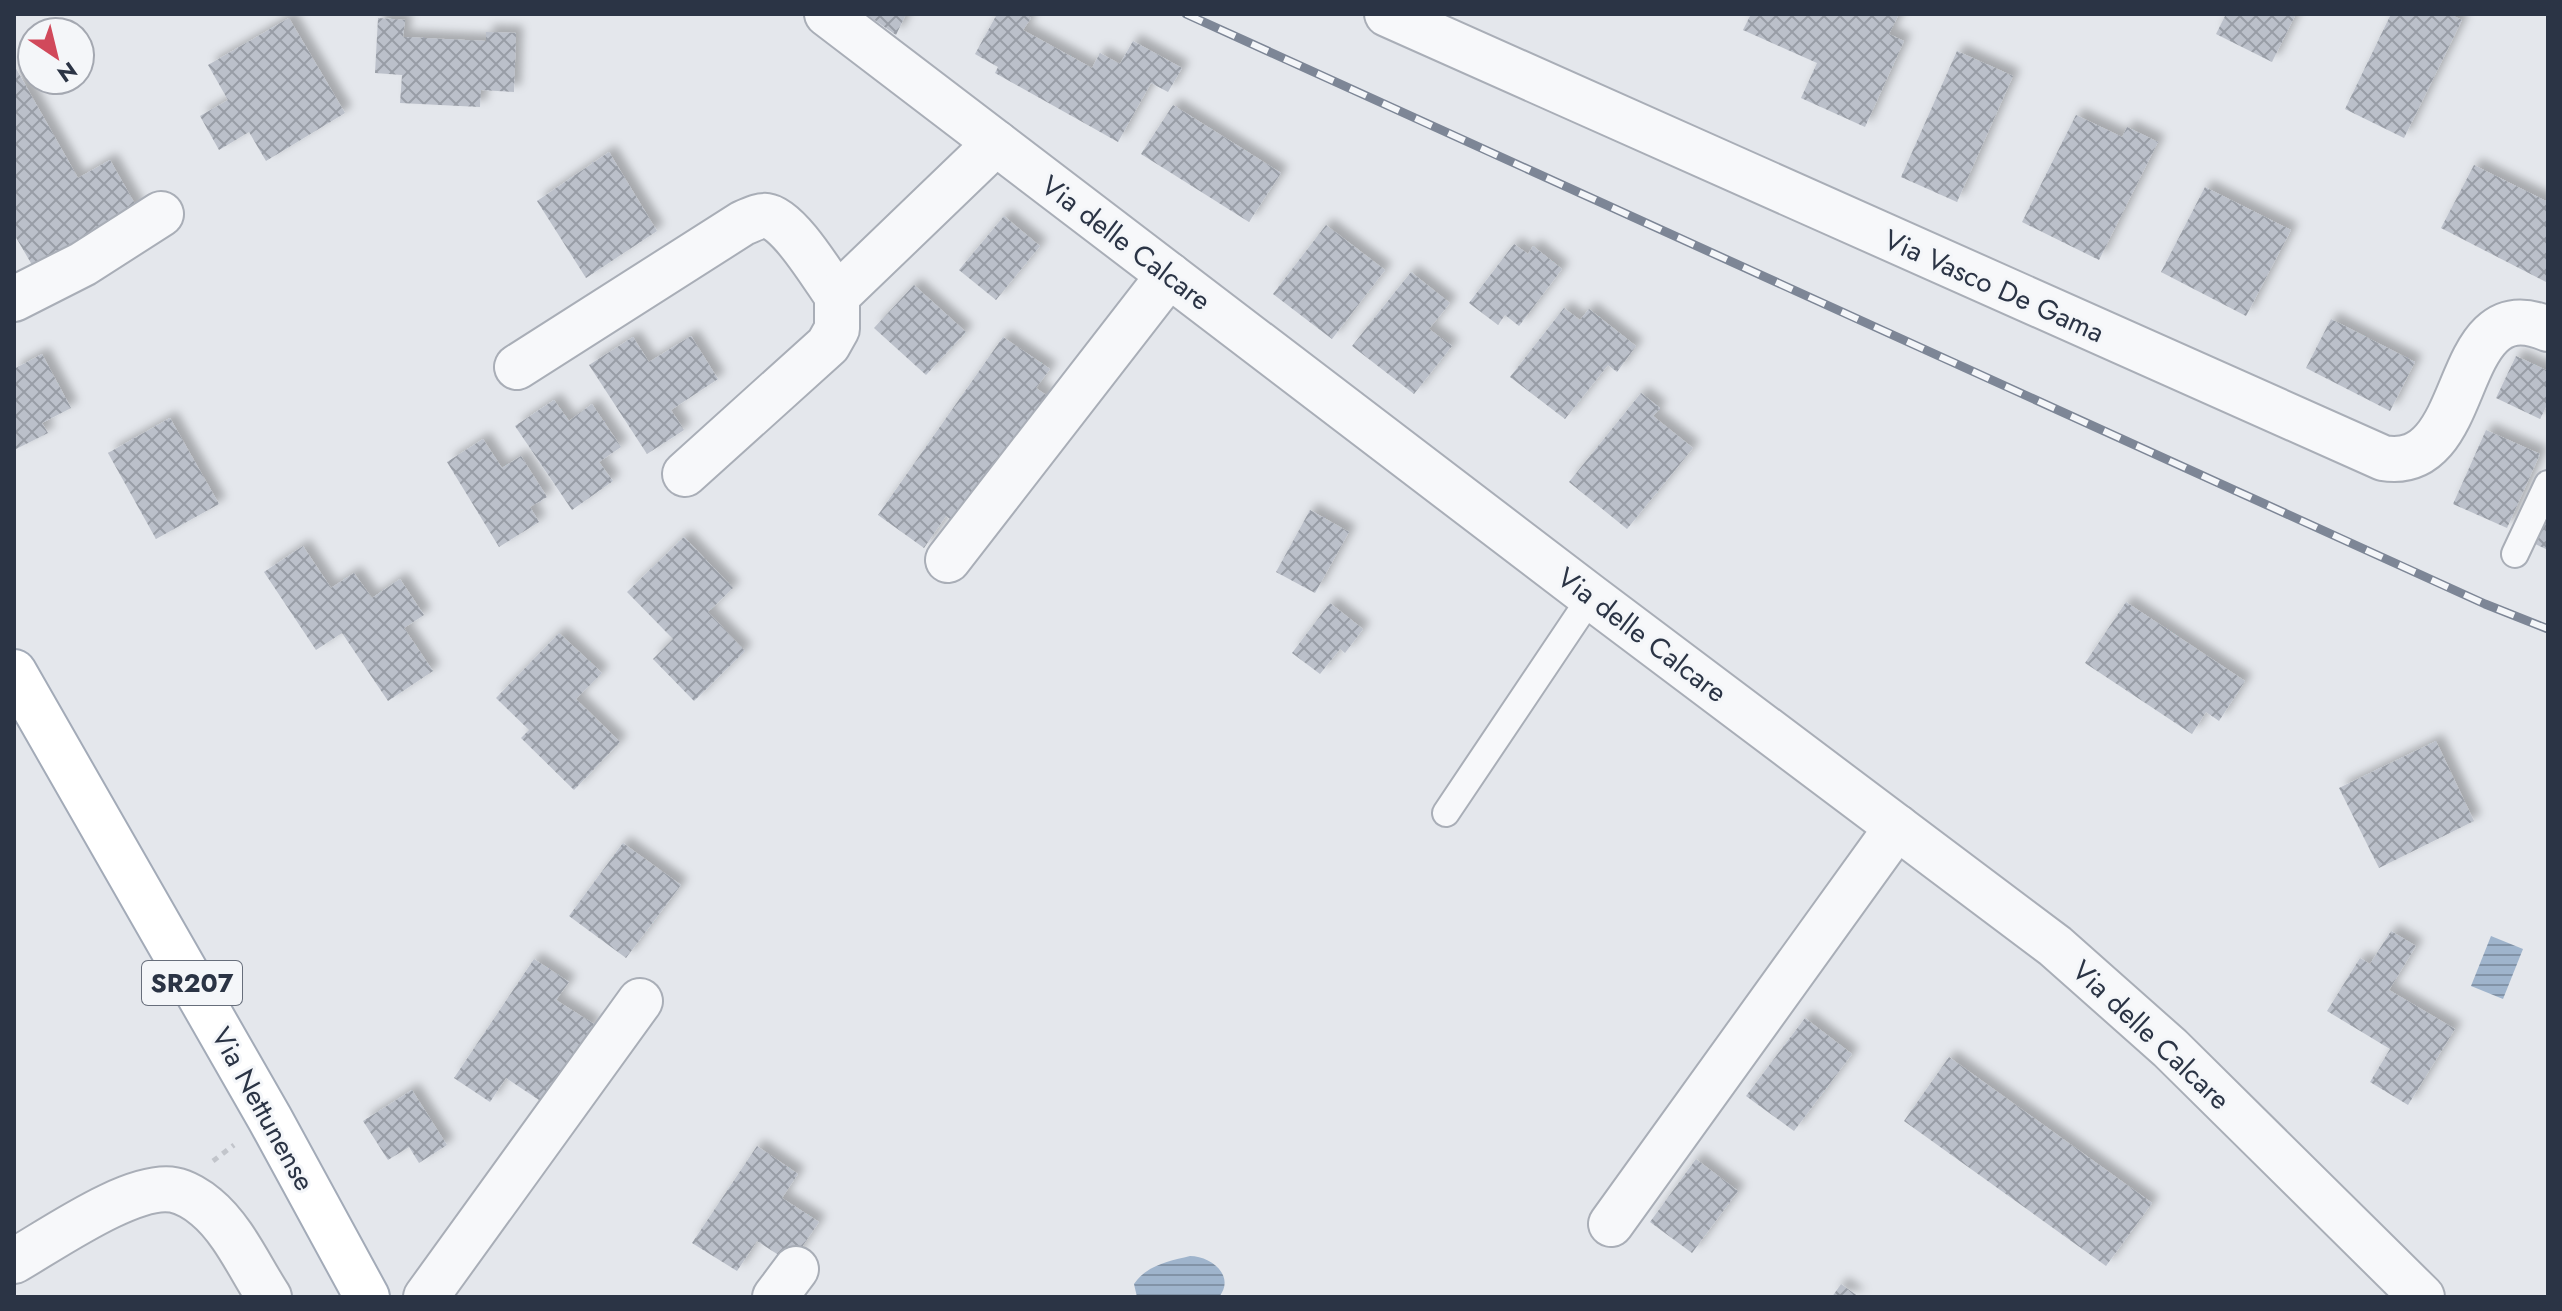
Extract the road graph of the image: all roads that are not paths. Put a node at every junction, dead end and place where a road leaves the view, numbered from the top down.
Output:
1 (827, 14) edge
2 (1387, 14) edge
3 (996, 143) junction
4 (161, 214) dead end
5 (1169, 275) junction
6 (837, 296) junction
7 (14, 299) edge
8 (2548, 329) edge
9 (517, 367) dead end
10 (685, 474) dead end
11 (2548, 484) edge
12 (2515, 554) dead end
13 (948, 560) dead end
14 (1591, 597) junction
15 (14, 672) edge
16 (1446, 813) dead end
17 (1897, 827) junction
18 (640, 1001) dead end
19 (1611, 1224) dead end
20 (14, 1261) edge
21 (269, 1297) edge
22 (367, 1297) edge
23 (426, 1297) edge
24 (2422, 1297) edge

1 - 3 street, Via delle Calcare
2 - 8 street, Via Vasco De Gama
3 - 5 street, Via delle Calcare
3 - 6 street
4 - 7 street
5 - 13 street
5 - 14 street, Via delle Calcare
6 - 9 street
6 - 10 street
11 - 12 lane
14 - 16 lane
14 - 17 street, Via delle Calcare
15 - 22 main road, Via Nettunense / SR207
17 - 19 street
17 - 24 street, Via delle Calcare
18 - 23 street
20 - 21 street

